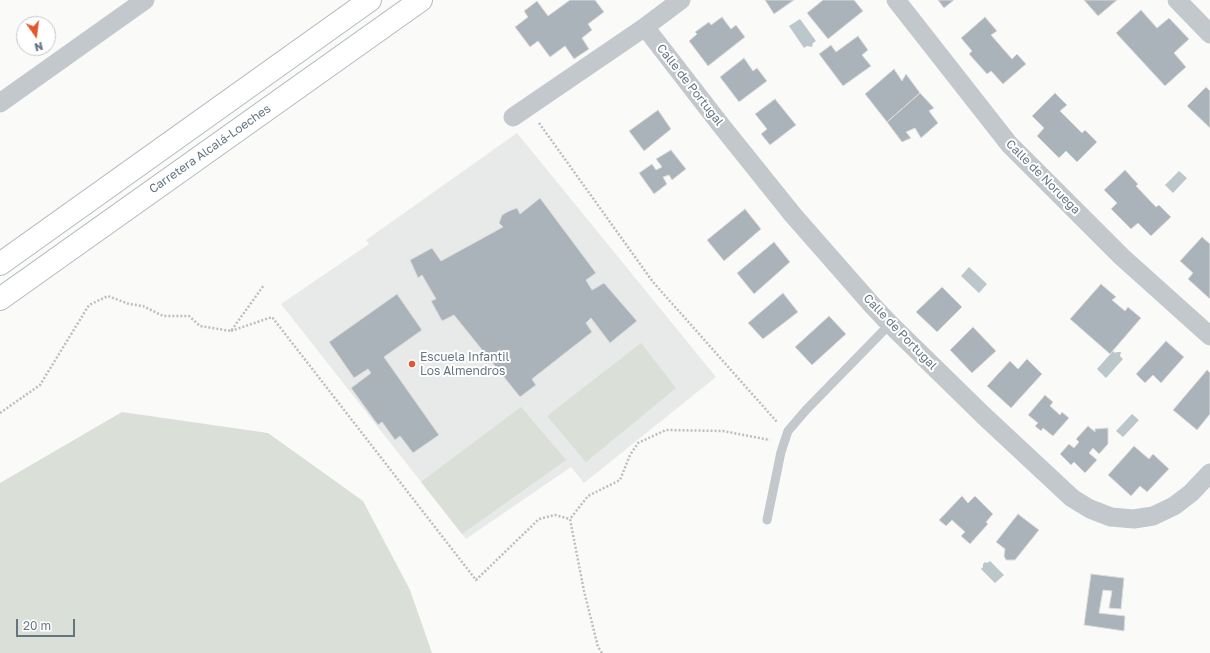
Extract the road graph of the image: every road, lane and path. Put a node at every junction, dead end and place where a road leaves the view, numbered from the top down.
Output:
1 (145, 0) edge
2 (370, 0) edge
3 (420, 0) edge
4 (681, 0) edge
5 (896, 0) edge
6 (1177, 0) edge
7 (645, 26) junction
8 (1210, 34) edge
9 (0, 103) edge
10 (521, 112) joint
11 (0, 264) edge
12 (264, 285) dead end
13 (0, 299) edge
14 (890, 324) junction
15 (231, 331) junction
16 (1210, 336) edge
17 (0, 413) edge
18 (788, 432) junction
19 (784, 446) junction
20 (1210, 473) edge
21 (570, 519) junction
22 (767, 520) dead end
23 (602, 653) edge

1 - 9 street
2 - 11 main road
3 - 13 main road, Carretera Alcalá-Loeches
4 - 7 street
5 - 16 street, Calle de Noruega
6 - 8 street
7 - 10 street
7 - 14 street, Calle de Portugal
10 - 18 path
12 - 15 path
14 - 18 lane
14 - 20 street, Calle de Portugal
15 - 17 path
15 - 21 path
18 - 19 lane
19 - 21 path
19 - 22 lane
21 - 23 path

